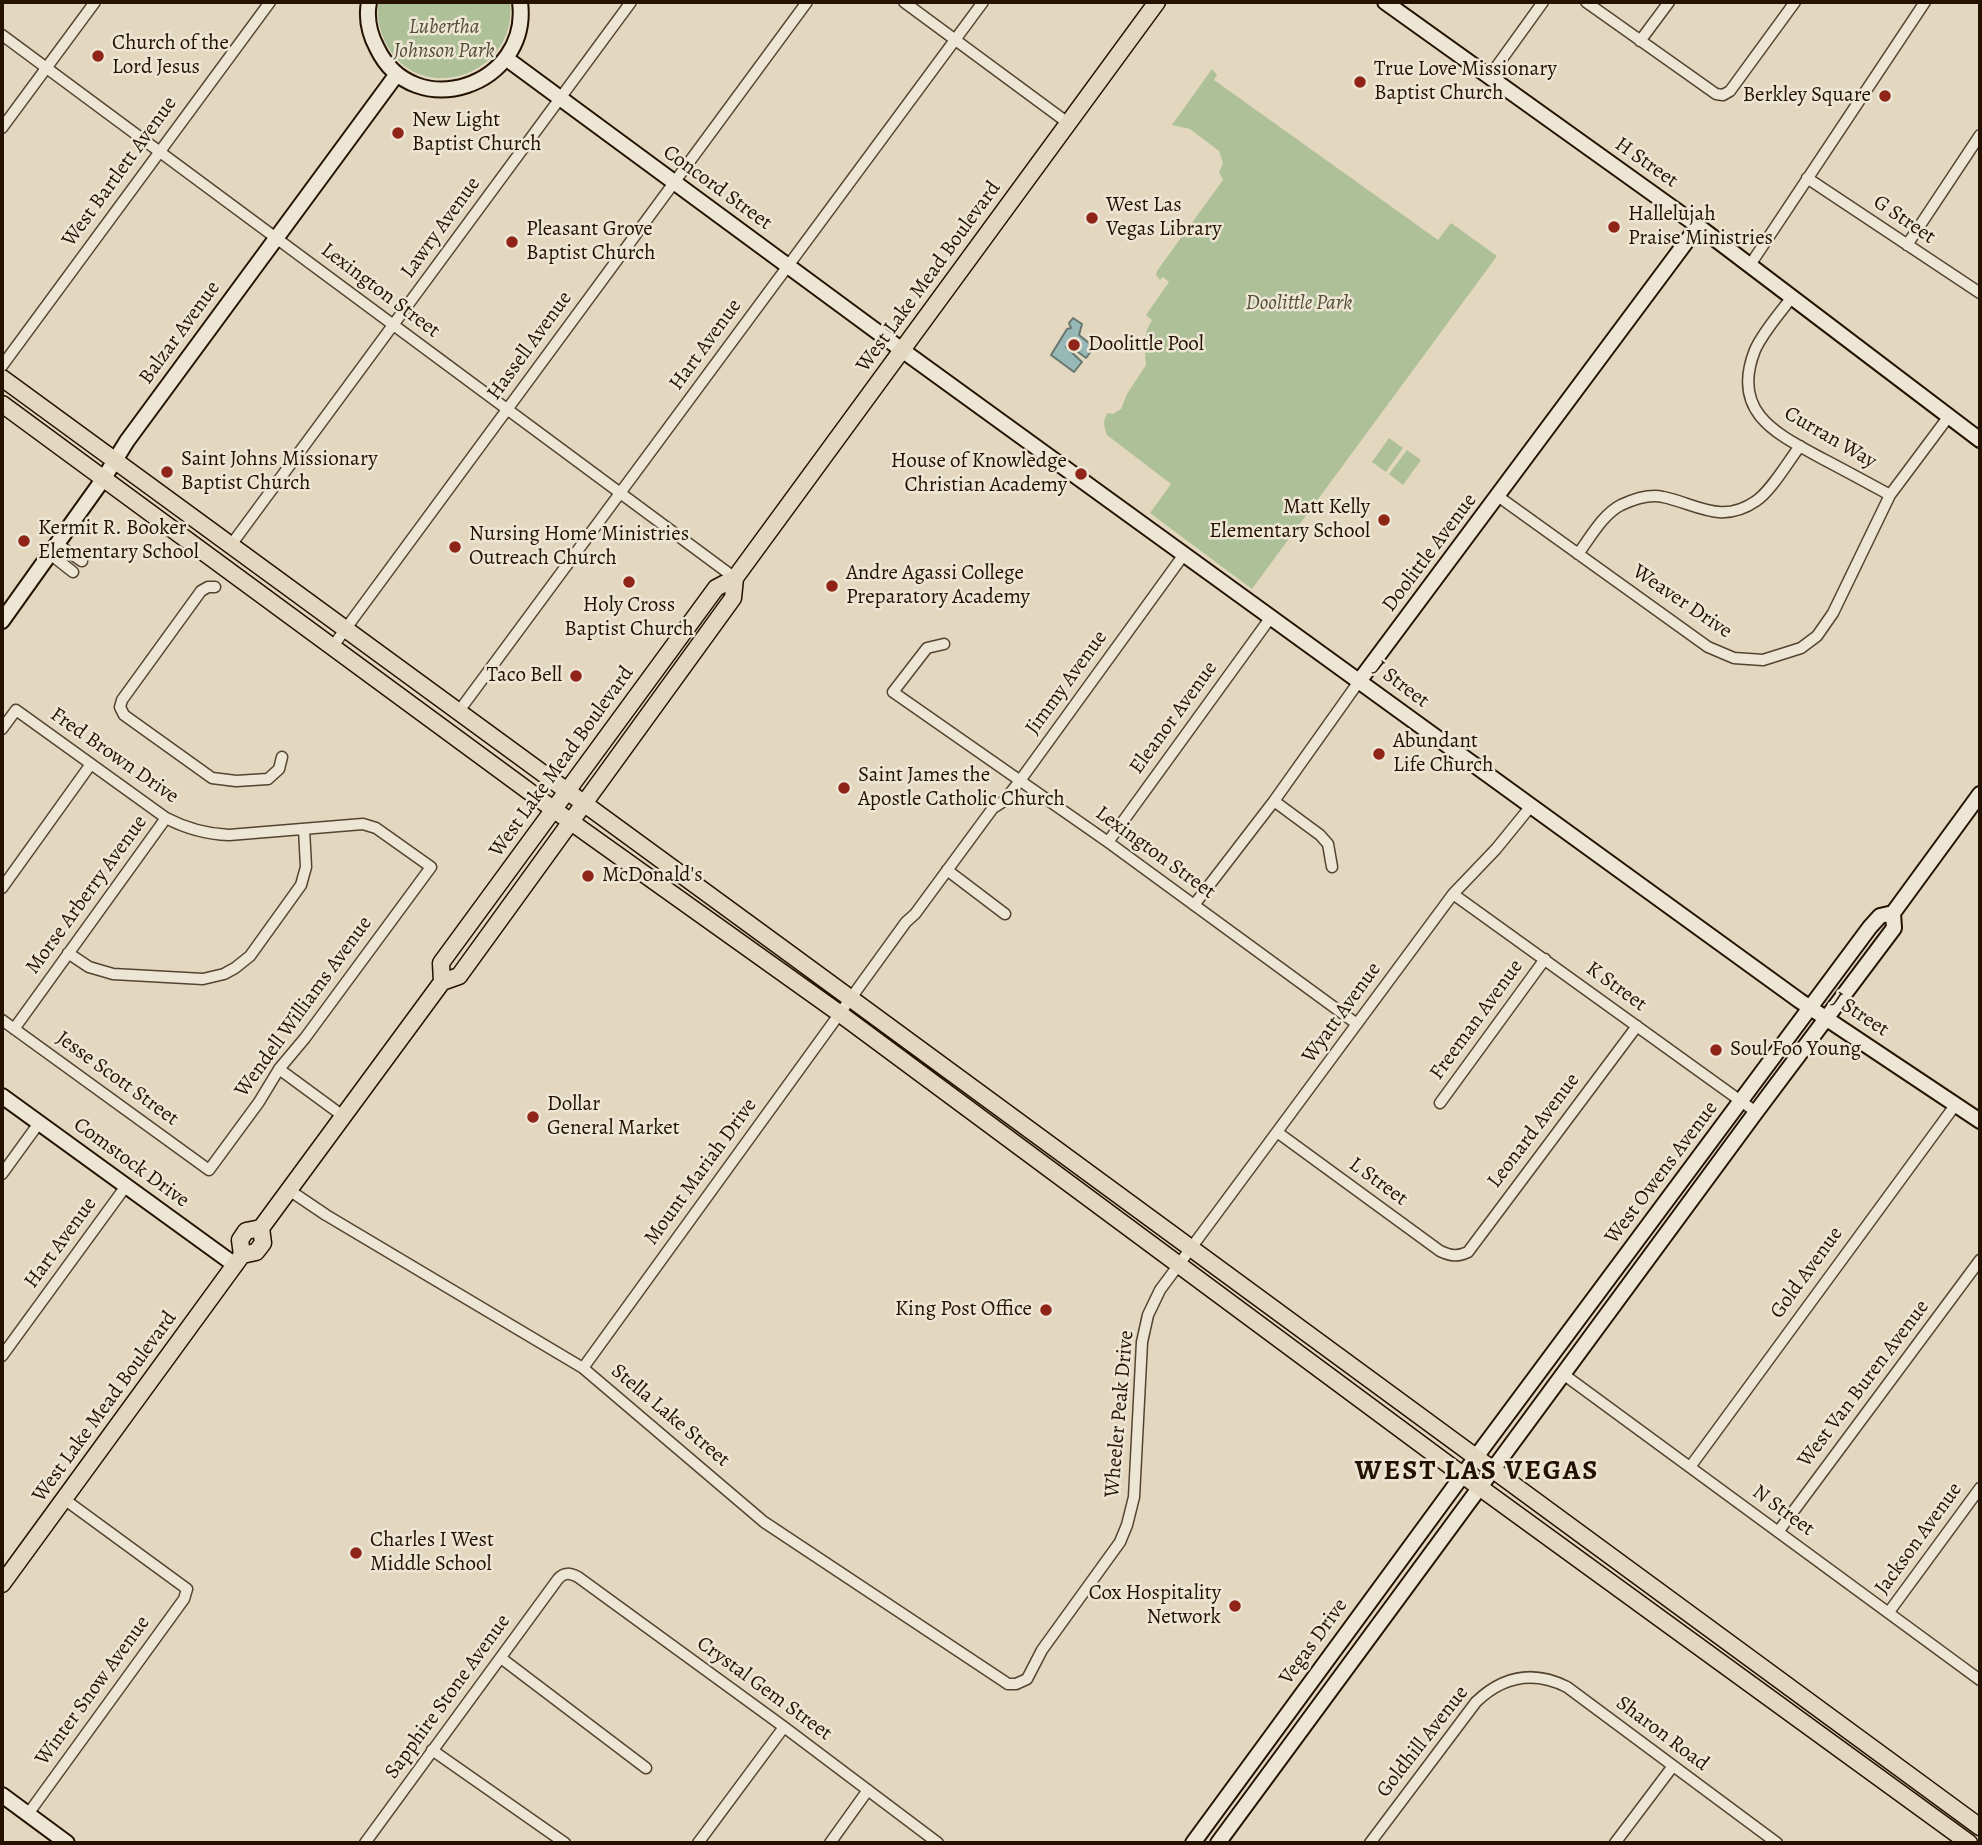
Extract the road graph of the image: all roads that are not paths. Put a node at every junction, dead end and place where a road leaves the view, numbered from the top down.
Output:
1 (95, 2) edge
2 (270, 2) edge
3 (369, 2) edge
4 (520, 2) edge
5 (631, 2) edge
6 (807, 2) edge
7 (904, 2) edge
8 (983, 2) edge
9 (1157, 2) edge
10 (1385, 2) edge
11 (1543, 2) edge
12 (1586, 2) edge
13 (1669, 2) edge
14 (1795, 2) edge
15 (1925, 2) edge
16 (2, 35) edge
17 (955, 40) junction
18 (1640, 41) junction
19 (507, 59) junction
20 (46, 68) junction
21 (397, 74) junction
22 (1489, 77) junction
23 (560, 98) junction
24 (1068, 123) junction
25 (2, 128) edge
26 (1980, 135) edge
27 (159, 152) junction
28 (1807, 178) junction
29 (674, 183) junction
30 (1698, 226) junction
31 (276, 239) junction
32 (1907, 245) junction
33 (1750, 265) junction
34 (788, 266) junction
35 (1980, 293) edge
36 (1792, 297) junction
37 (393, 325) junction
38 (902, 350) junction
39 (2, 366) edge
40 (2, 378) edge
41 (2, 404) edge
42 (507, 409) junction
43 (1949, 416) junction
44 (1980, 440) edge
45 (1800, 446) junction
46 (116, 460) junction
47 (104, 478) junction
48 (621, 493) junction
49 (1891, 495) junction
50 (1499, 497) junction
51 (231, 545) junction
52 (53, 549) junction
53 (1185, 553) junction
54 (1578, 554) junction
55 (82, 561) dead end
56 (74, 572) dead end
57 (735, 578) junction
58 (215, 587) dead end
59 (1271, 617) junction
60 (2, 621) edge
61 (346, 629) junction
62 (681, 634) junction
63 (944, 645) dead end
64 (333, 646) junction
65 (674, 680) junction
66 (1360, 680) junction
67 (402, 697) junction
68 (459, 711) junction
69 (2, 729) edge
70 (282, 757) dead end
71 (91, 764) junction
72 (1019, 782) junction
73 (567, 790) junction
74 (1980, 794) edge
75 (1274, 801) junction
76 (584, 803) junction
77 (1531, 806) junction
78 (552, 809) junction
79 (166, 818) junction
80 (570, 822) junction
81 (304, 829) junction
82 (1108, 842) junction
83 (1332, 866) dead end
84 (431, 867) joint
85 (947, 870) junction
86 (2, 888) edge
87 (1453, 894) junction
88 (1194, 905) junction
89 (1894, 913) junction
90 (1005, 914) dead end
91 (725, 932) junction
92 (786, 951) junction
93 (68, 953) junction
94 (1545, 959) junction
95 (442, 982) junction
96 (850, 998) junction
97 (1811, 1008) junction
98 (839, 1013) junction
99 (1826, 1018) junction
100 (2, 1020) edge
101 (1357, 1024) junction
102 (1637, 1026) junction
103 (14, 1029) junction
104 (279, 1069) junction
105 (2, 1096) edge
106 (1741, 1101) junction
107 (1440, 1103) dead end
108 (1956, 1104) junction
109 (1756, 1112) junction
110 (343, 1116) junction
111 (1980, 1121) edge
112 (39, 1123) junction
113 (1277, 1132) junction
114 (209, 1170) joint
115 (2, 1174) edge
116 (127, 1186) junction
117 (289, 1190) junction
118 (1649, 1225) junction
119 (1665, 1237) junction
120 (1191, 1248) junction
121 (1460, 1256) joint
122 (238, 1260) junction
123 (1980, 1260) edge
124 (1179, 1265) junction
125 (1584, 1312) junction
126 (2, 1356) edge
127 (583, 1368) junction
128 (1563, 1374) junction
129 (1469, 1466) junction
130 (1689, 1466) junction
131 (1486, 1478) junction
132 (1980, 1488) edge
133 (64, 1499) junction
134 (1779, 1532) junction
135 (562, 1575) joint
136 (2, 1584) edge
137 (1889, 1612) junction
138 (501, 1658) junction
139 (1516, 1678) joint
140 (1980, 1680) edge
141 (1017, 1685) joint
142 (784, 1727) junction
143 (432, 1750) junction
144 (1673, 1766) junction
145 (646, 1768) dead end
146 (868, 1790) junction
147 (2, 1795) edge
148 (28, 1814) junction
149 (1980, 1827) edge
150 (368, 1842) edge
151 (67, 1843) edge
152 (565, 1843) edge
153 (698, 1843) edge
154 (830, 1843) edge
155 (938, 1843) edge
156 (1193, 1843) edge
157 (1218, 1843) edge
158 (1370, 1843) edge
159 (1615, 1843) edge
160 (1777, 1843) edge
161 (1969, 1843) edge

1 - 20 street
2 - 27 street, West Bartlett Avenue
3 - 21 street
4 - 19 street
5 - 23 street, Lawry Avenue
6 - 29 street, Hassell Avenue
7 - 17 street
8 - 17 street, Hart Avenue
9 - 24 main road, West Lake Mead Boulevard
10 - 22 street, H Street
11 - 22 street
12 - 18 street
13 - 18 street
14 - 18 street
15 - 28 street
16 - 20 street, Lexington Street
17 - 24 street
17 - 34 street, Hart Avenue
19 - 21 street
19 - 23 street, Concord Street
20 - 25 street
20 - 27 street, Lexington Street
21 - 31 street, Balzar Avenue
22 - 30 street, H Street
23 - 29 street, Concord Street
23 - 37 street, Lawry Avenue
24 - 38 main road, West Lake Mead Boulevard
26 - 32 street
27 - 31 street, Lexington Street
27 - 39 street, West Bartlett Avenue
28 - 32 street, G Street
28 - 33 street
29 - 34 street, Concord Street
29 - 42 street, Hassell Avenue
30 - 33 street, H Street
30 - 50 street, Doolittle Avenue
31 - 37 street, Lexington Street
31 - 46 street, Balzar Avenue
32 - 35 street, G Street
33 - 36 street, H Street
34 - 38 street, Concord Street
34 - 48 street, Hart Avenue
36 - 43 street, H Street
36 - 45 street, Curran Way
37 - 42 street, Lexington Street
37 - 51 street, Lawry Avenue
38 - 53 street, J Street
38 - 57 main road, West Lake Mead Boulevard
40 - 46 main road
41 - 47 main road
42 - 48 street, Lexington Street
42 - 61 street, Hassell Avenue
43 - 44 street, H Street
43 - 49 street, Weaver Drive
45 - 49 street, Curran Way
45 - 54 street
46 - 47 street, Balzar Avenue
46 - 51 main road
47 - 52 street, Balzar Avenue
47 - 64 main road
48 - 57 street, Lexington Street
48 - 68 street, Hart Avenue
49 - 54 street, Weaver Drive
50 - 54 street, Weaver Drive
50 - 66 street, Doolittle Avenue
51 - 61 main road
52 - 55 street
52 - 56 street
52 - 60 street, Balzar Avenue
53 - 59 street, J Street
53 - 72 street, Jimmy Avenue
57 - 62 main road, West Lake Mead Boulevard
57 - 65 main road, West Lake Mead Boulevard
58 - 70 street
59 - 66 street, J Street
59 - 82 street, Eleanor Avenue
61 - 64 street, Hassell Avenue
61 - 68 main road
62 - 65 main road
62 - 73 main road, West Lake Mead Boulevard
63 - 72 street, Lexington Street
64 - 67 main road
65 - 76 main road, West Lake Mead Boulevard
66 - 75 street, Doolittle Avenue
66 - 77 street, J Street
67 - 68 main road
67 - 78 main road
68 - 73 main road
69 - 71 street, Fred Brown Drive
71 - 79 street, Fred Brown Drive
71 - 86 street
72 - 82 street, Lexington Street
72 - 85 street, Jimmy Avenue
73 - 76 main road
73 - 78 main road, West Lake Mead Boulevard
74 - 89 street, West Owens Avenue
75 - 83 street
75 - 88 street, Doolittle Avenue
76 - 80 main road, West Lake Mead Boulevard
76 - 92 main road
77 - 87 street, Wyatt Avenue
77 - 97 street, J Street
78 - 80 main road
78 - 95 main road, West Lake Mead Boulevard
79 - 81 street, Fred Brown Drive
79 - 93 street, Morse Arberry Avenue
80 - 91 main road
80 - 95 main road, West Lake Mead Boulevard
81 - 84 street, Fred Brown Drive
81 - 93 street
82 - 88 street, Lexington Street
84 - 104 street, Wendell Williams Avenue
85 - 90 street
85 - 96 street, Jimmy Avenue
87 - 94 street, K Street
87 - 101 street, Wyatt Avenue
88 - 101 street, Lexington Street
89 - 97 street, West Owens Avenue
89 - 99 street, West Owens Avenue
91 - 92 main road
91 - 98 main road
92 - 96 main road
93 - 103 street, Morse Arberry Avenue
94 - 102 street, K Street
94 - 107 street, Freeman Avenue
95 - 110 main road, West Lake Mead Boulevard
96 - 98 street, Mount Mariah Drive
96 - 120 main road
97 - 99 street, J Street
97 - 106 street, West Owens Avenue
98 - 124 main road
98 - 127 street, Mount Mariah Drive
99 - 108 street, J Street
99 - 109 street, West Owens Avenue
100 - 103 street, Jesse Scott Street
101 - 113 street, Wyatt Avenue
102 - 106 street, K Street
102 - 121 street, Leonard Avenue
103 - 114 street, Jesse Scott Street
104 - 110 street
104 - 114 street, Wendell Williams Avenue
105 - 112 street, Comstock Drive
106 - 109 street, K Street
106 - 118 street, West Owens Avenue
108 - 111 street, J Street
108 - 130 street, Gold Avenue
109 - 119 street, West Owens Avenue
110 - 117 main road, West Lake Mead Boulevard
112 - 115 street
112 - 116 street, Comstock Drive
113 - 120 street, Wyatt Avenue
113 - 121 street, L Street
116 - 122 street, Comstock Drive
116 - 126 street, Hart Avenue
117 - 122 main road, West Lake Mead Boulevard
117 - 127 street, Stella Lake Street
118 - 119 street
118 - 125 street, West Owens Avenue
119 - 128 street, West Owens Avenue
120 - 124 street, Wheeler Peak Drive
120 - 129 main road
122 - 133 main road, West Lake Mead Boulevard
123 - 134 street, West Van Buren Avenue
124 - 129 main road
124 - 141 street, Wheeler Peak Drive
125 - 128 street
125 - 129 street, West Owens Avenue
127 - 141 street, Stella Lake Street
128 - 130 street, N Street
128 - 131 street, West Owens Avenue
129 - 131 main road
129 - 156 street, Vegas Drive
130 - 134 street, N Street
131 - 149 main road
131 - 157 street, Vegas Drive
131 - 161 main road
132 - 137 street, Jackson Avenue
133 - 136 main road, West Lake Mead Boulevard
133 - 148 street, Winter Snow Avenue
134 - 137 street, N Street
135 - 138 street, Sapphire Stone Avenue
135 - 142 street, Crystal Gem Street
137 - 140 street, N Street
138 - 143 street, Sapphire Stone Avenue
138 - 145 street
139 - 144 street, Sharon Road
139 - 158 street, Goldhill Avenue
142 - 146 street, Crystal Gem Street
142 - 153 street
143 - 150 street, Sapphire Stone Avenue
143 - 152 street
144 - 159 street
144 - 160 street, Sharon Road
146 - 154 street
146 - 155 street, Crystal Gem Street
147 - 148 street
148 - 151 street

